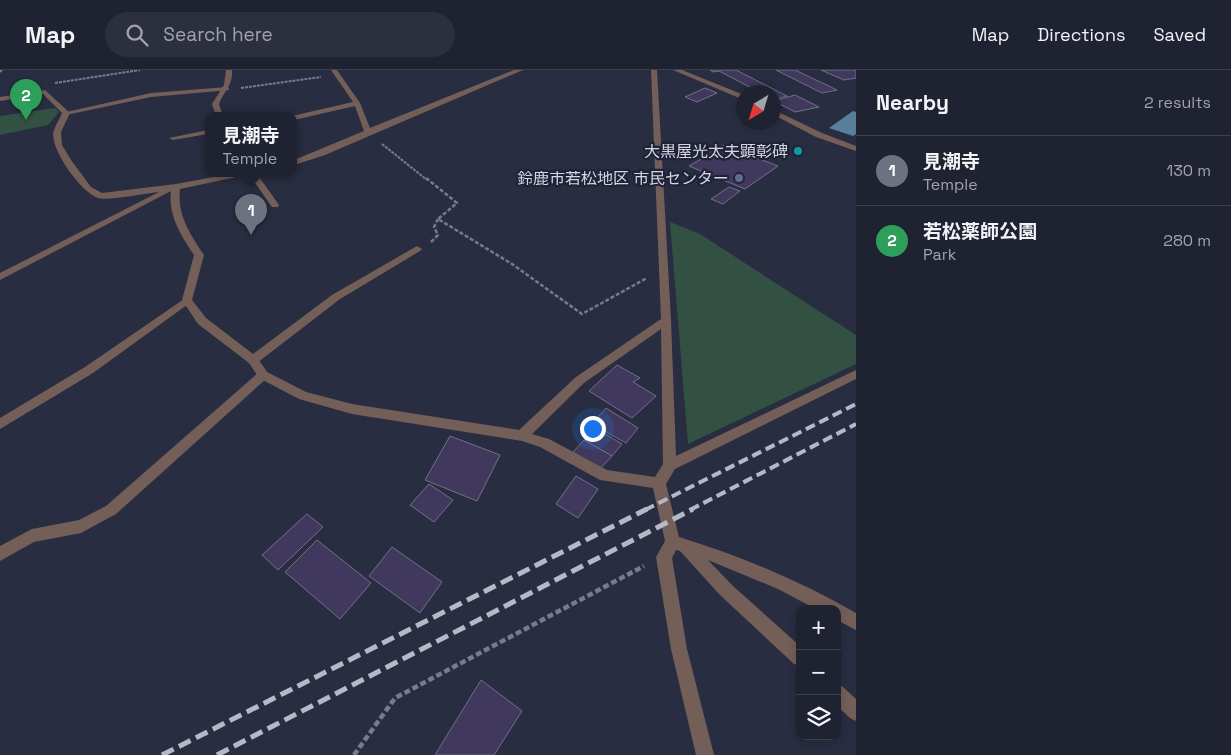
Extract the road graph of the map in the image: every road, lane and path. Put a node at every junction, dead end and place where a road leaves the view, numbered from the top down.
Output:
1 (140, 70) edge
2 (229, 70) edge
3 (520, 70) edge
4 (654, 70) edge
5 (676, 70) edge
6 (336, 72) edge
7 (228, 89) junction
8 (45, 92) junction
9 (736, 95) edge
10 (0, 99) edge
11 (357, 103) junction
12 (216, 112) edge
13 (66, 113) junction
14 (781, 116) edge
15 (297, 117) edge
16 (368, 132) junction
17 (205, 133) edge
18 (173, 138) dead end
19 (856, 149) edge
20 (297, 162) edge
21 (226, 177) edge
22 (255, 177) edge
23 (176, 187) junction
24 (276, 205) dead end
25 (438, 219) junction
26 (417, 249) joint
27 (664, 268) junction
28 (0, 277) edge
29 (187, 300) junction
30 (666, 320) junction
31 (253, 360) junction
32 (856, 374) edge
33 (263, 375) junction
34 (0, 424) edge
35 (522, 436) junction
36 (670, 465) junction
37 (658, 483) junction
38 (679, 544) junction
39 (0, 554) edge
40 (664, 557) junction
41 (825, 605) edge
42 (841, 613) edge
43 (856, 622) edge
44 (796, 654) edge
45 (839, 695) edge
46 (856, 712) edge
47 (354, 755) edge
48 (705, 755) edge

1 - 8 path
2 - 7 street
3 - 16 street
4 - 27 street
5 - 9 street
6 - 7 path
6 - 11 street
7 - 12 street
7 - 13 street
8 - 10 street
8 - 13 street
11 - 15 street
11 - 16 street
13 - 23 street
14 - 19 street
16 - 20 street
16 - 25 path
17 - 18 street
21 - 23 street
22 - 24 street
23 - 28 street
23 - 29 street
25 - 26 path
25 - 27 path
26 - 31 street
27 - 30 street
29 - 31 street
29 - 34 street
30 - 35 street
30 - 36 street
31 - 33 street
32 - 36 street
33 - 35 street
33 - 39 street
35 - 37 street
36 - 37 street
37 - 38 street
38 - 40 street
38 - 41 street
38 - 44 street
40 - 47 path
40 - 48 street
42 - 43 street
45 - 46 street

